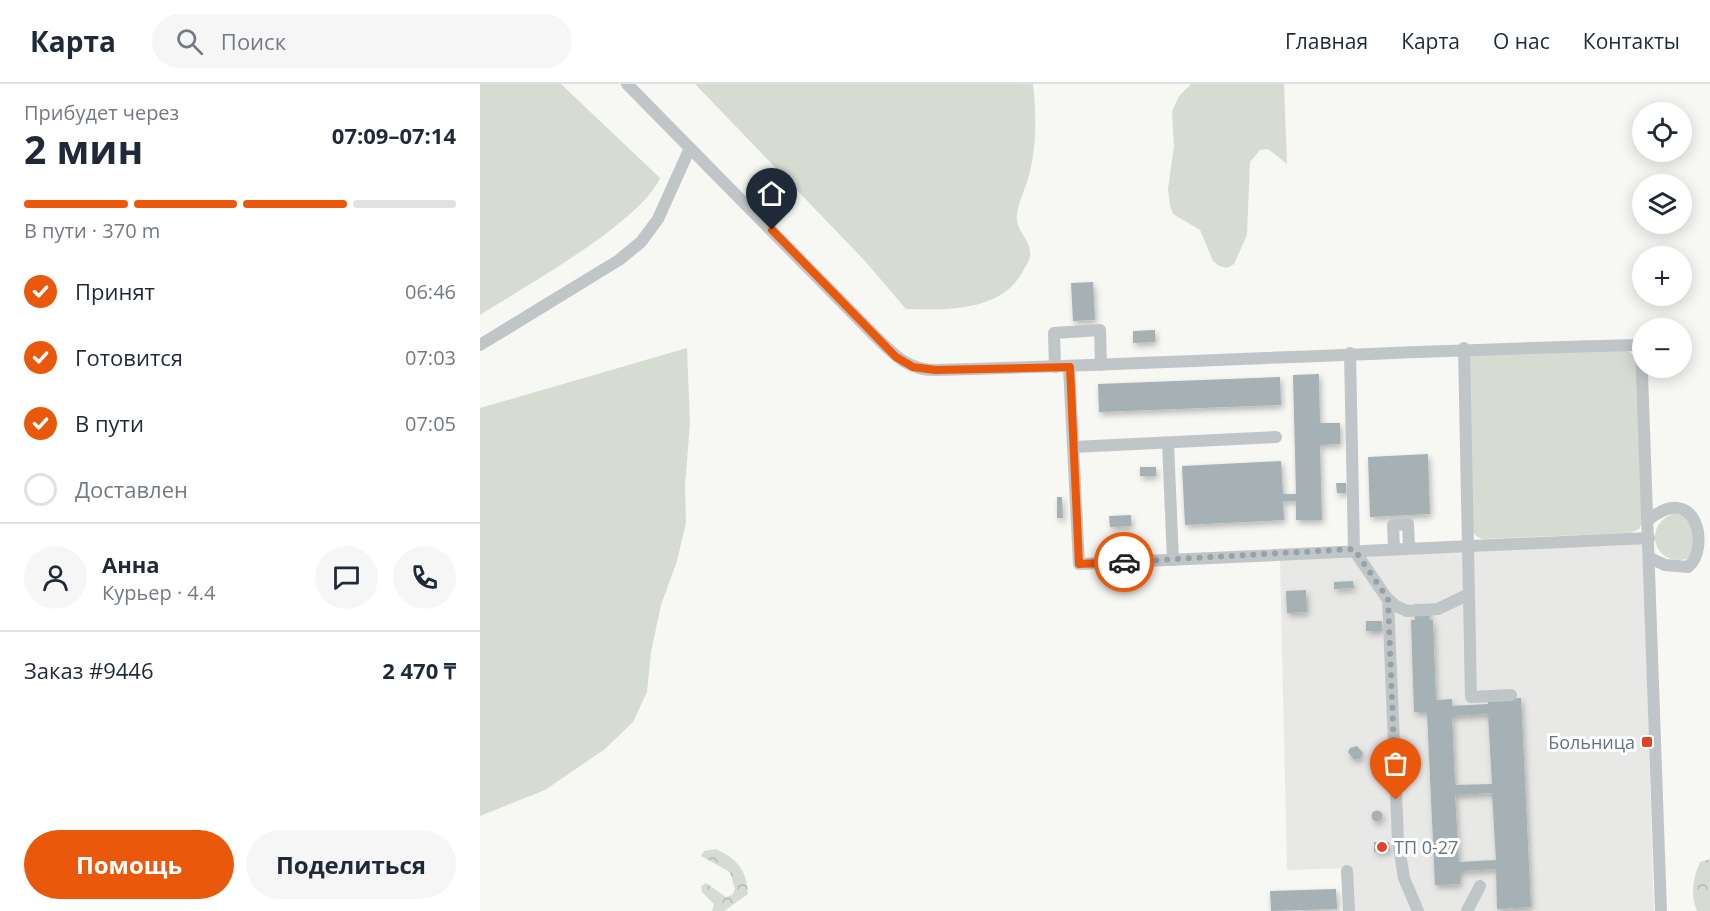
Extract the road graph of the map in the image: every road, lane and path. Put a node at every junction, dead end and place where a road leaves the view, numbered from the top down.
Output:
1 (627, 84) edge
2 (690, 148) junction
3 (480, 345) edge
4 (1464, 348) junction
5 (1350, 353) junction
6 (1101, 365) junction
7 (1055, 367) junction
8 (1070, 367) junction
9 (1276, 437) dead end
10 (1168, 443) junction
11 (1074, 447) junction
12 (1648, 520) junction
13 (1649, 538) junction
14 (1468, 545) junction
15 (1394, 548) junction
16 (1409, 548) junction
17 (1354, 549) junction
18 (1650, 558) junction
19 (1173, 560) junction
20 (1469, 594) junction
21 (1388, 599) junction
22 (1511, 695) dead end
23 (1347, 871) dead end
24 (1480, 886) dead end
25 (1349, 911) edge
26 (1418, 911) edge
27 (1467, 911) edge
28 (1661, 911) edge

1 - 2 street
2 - 3 street
2 - 7 street
4 - 5 street
4 - 12 street
4 - 14 street
5 - 6 street
5 - 17 street
6 - 7 street
6 - 8 street
7 - 8 street
8 - 11 street
9 - 10 street
10 - 11 street
10 - 19 street
11 - 19 street
12 - 13 street
12 - 18 street
13 - 14 street
13 - 18 street
14 - 16 street
14 - 20 street
15 - 16 street
15 - 16 street
15 - 17 street
17 - 19 street
17 - 21 street
18 - 28 street
20 - 21 street
20 - 22 street
21 - 26 street
23 - 25 street
24 - 27 street

